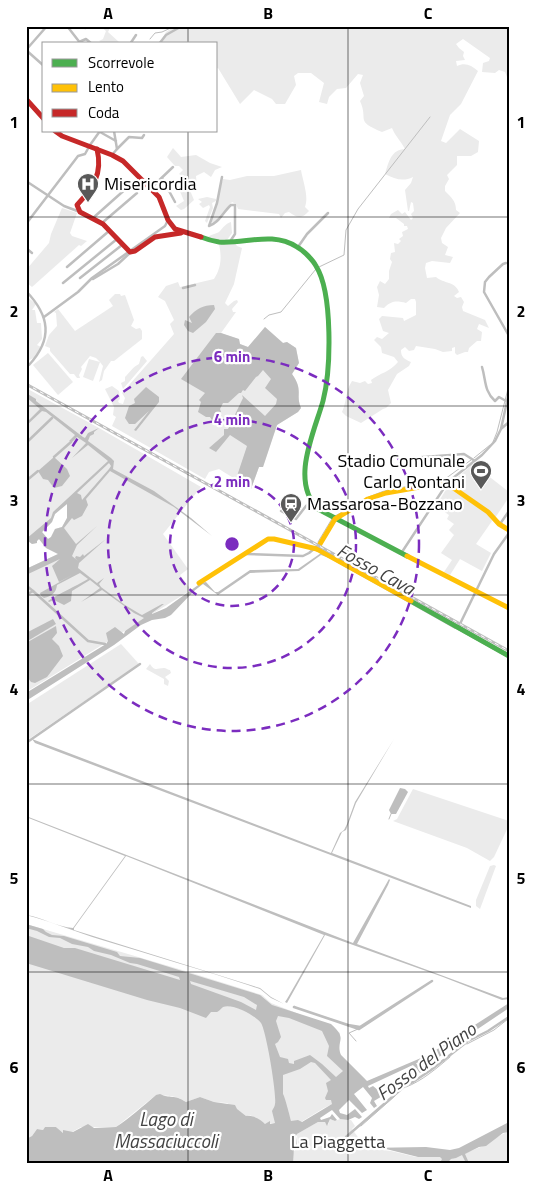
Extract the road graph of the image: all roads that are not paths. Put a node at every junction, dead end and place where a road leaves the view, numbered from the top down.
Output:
1 (47, 26) edge
2 (81, 26) edge
3 (87, 26) edge
4 (182, 26) edge
5 (68, 27) edge
6 (136, 35) dead end
7 (79, 42) edge
8 (131, 42) edge
9 (161, 42) edge
10 (26, 50) edge
11 (42, 64) edge
12 (26, 99) edge
13 (42, 116) edge
14 (59, 132) edge
15 (100, 132) edge
16 (114, 132) edge
17 (144, 135) dead end
18 (116, 142) junction
19 (89, 146) junction
20 (97, 149) junction
21 (117, 150) junction
22 (112, 155) junction
23 (173, 167) dead end
24 (222, 177) dead end
25 (162, 178) junction
26 (26, 180) edge
27 (129, 186) dead end
28 (151, 188) junction
29 (137, 193) dead end
30 (47, 196) junction
31 (175, 202) dead end
32 (80, 212) junction
33 (328, 213) dead end
34 (93, 218) junction
35 (168, 220) junction
36 (102, 223) junction
37 (26, 224) edge
38 (110, 230) junction
39 (174, 232) junction
40 (268, 232) dead end
41 (266, 238) junction
42 (117, 239) junction
43 (228, 242) junction
44 (123, 245) junction
45 (298, 247) junction
46 (26, 248) edge
47 (130, 251) junction
48 (32, 253) dead end
49 (506, 263) dead end
50 (67, 267) dead end
51 (80, 278) dead end
52 (64, 283) dead end
53 (195, 285) dead end
54 (183, 288) dead end
55 (26, 291) edge
56 (44, 317) junction
57 (509, 336) edge
58 (29, 364) dead end
59 (482, 367) dead end
60 (509, 392) edge
61 (505, 401) junction
62 (509, 422) edge
63 (501, 429) junction
64 (410, 458) dead end
65 (474, 459) junction
66 (448, 482) junction
67 (311, 502) junction
68 (281, 511) dead end
69 (509, 511) edge
70 (334, 518) junction
71 (500, 524) junction
72 (509, 532) edge
73 (317, 548) junction
74 (402, 552) junction
75 (199, 583) dead end
76 (476, 590) junction
77 (509, 608) edge
78 (458, 628) junction
79 (509, 656) edge
80 (509, 1017) edge
81 (346, 1137) dead end

1 - 10 street
2 - 3 street
4 - 9 street
5 - 7 street
6 - 8 street
10 - 11 street
12 - 13 main road
14 - 19 main road
15 - 18 street
15 - 19 street
16 - 18 street
17 - 21 street
18 - 21 street
19 - 20 main road
19 - 30 street
20 - 22 main road
20 - 32 main road
21 - 22 street
22 - 28 main road
23 - 25 street
24 - 43 street
25 - 28 street
25 - 31 street
26 - 30 street
27 - 34 street
28 - 35 main road
29 - 36 street
30 - 32 street
30 - 37 street
32 - 34 main road
33 - 45 street
34 - 36 main road
35 - 39 main road
35 - 47 street
36 - 38 main road
38 - 42 main road
38 - 50 street
39 - 43 main road
39 - 47 main road
40 - 41 street
41 - 43 main road
41 - 45 main road
42 - 44 main road
42 - 52 street
44 - 47 main road
44 - 51 street
45 - 67 main road
46 - 48 street
47 - 56 street
49 - 57 street
53 - 54 street
55 - 56 street
56 - 58 street
59 - 61 street
60 - 61 street
61 - 63 street
62 - 63 street
63 - 65 street
64 - 65 street
65 - 66 street
66 - 70 main road
66 - 71 main road
66 - 74 street
67 - 68 street
67 - 70 main road
69 - 71 street
70 - 73 main road
70 - 74 main road
71 - 72 main road
72 - 76 street
73 - 75 main road
73 - 78 main road
74 - 76 main road
76 - 77 main road
76 - 78 street
78 - 79 main road
80 - 81 street

